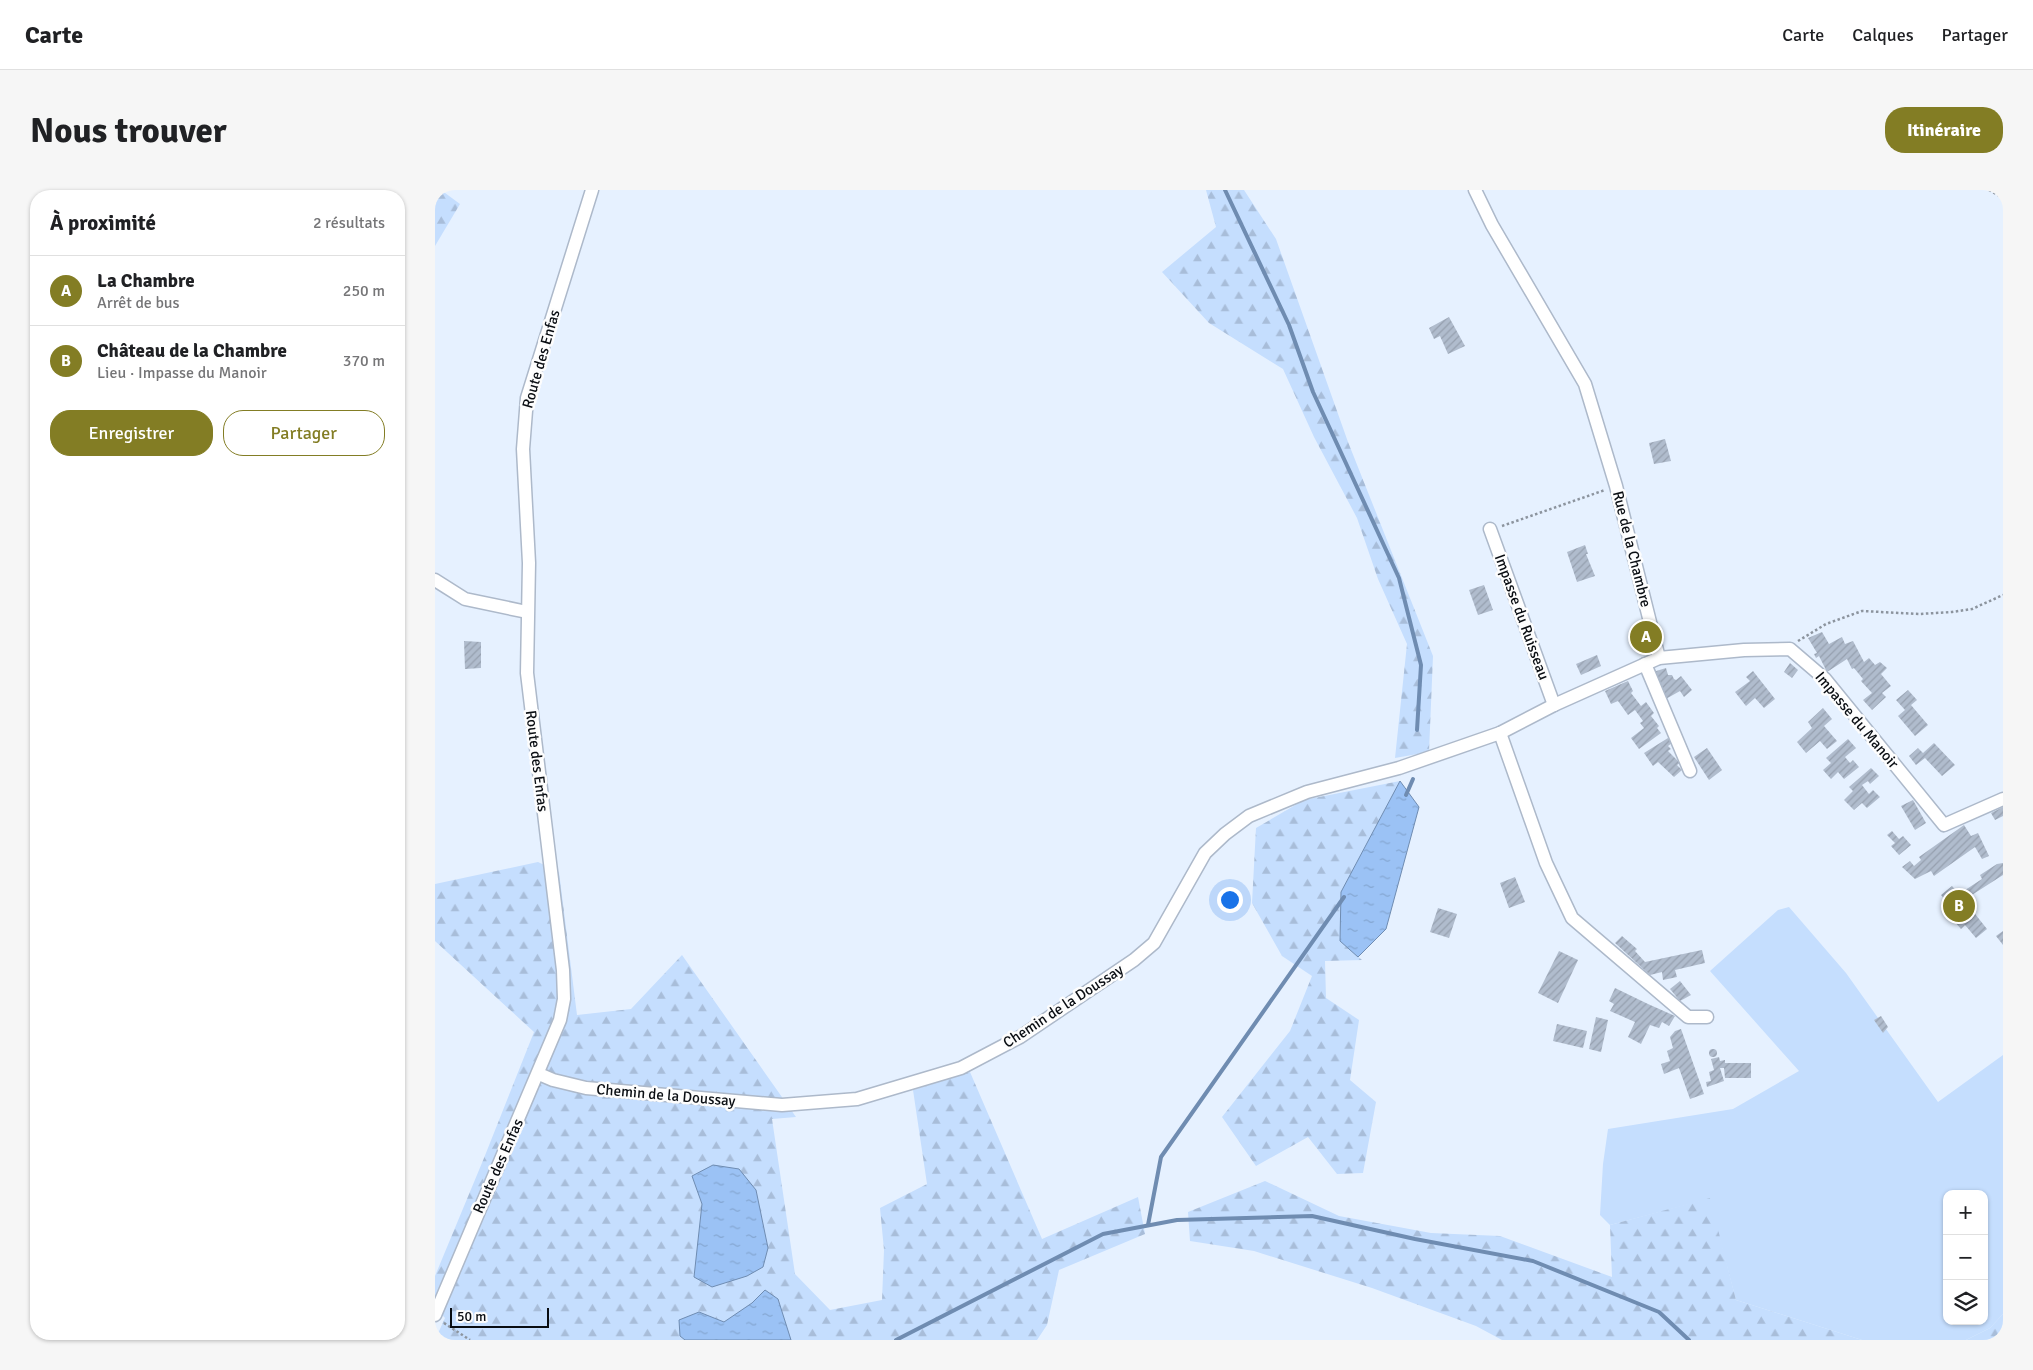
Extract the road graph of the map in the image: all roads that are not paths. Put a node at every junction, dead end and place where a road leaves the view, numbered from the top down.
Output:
1 (592, 190) edge
2 (1475, 190) edge
3 (1491, 529) road end
4 (435, 580) edge
5 (527, 612) junction
6 (1659, 658) junction
7 (1645, 664) junction
8 (1554, 705) junction
9 (1500, 733) junction
10 (1690, 771) dead end
11 (2003, 799) edge
12 (1707, 1017) dead end
13 (539, 1074) junction
14 (438, 1319) edge

1 - 5 street, Route des Enfas
2 - 6 street, Rue de la Chambre
3 - 8 street, Impasse du Ruisseau
4 - 5 street
5 - 13 street, Route des Enfas
6 - 7 street
6 - 11 street, Impasse du Manoir
7 - 8 street
7 - 10 street
8 - 9 street
9 - 12 street
9 - 13 street, Chemin de la Doussay
13 - 14 street, Route des Enfas

